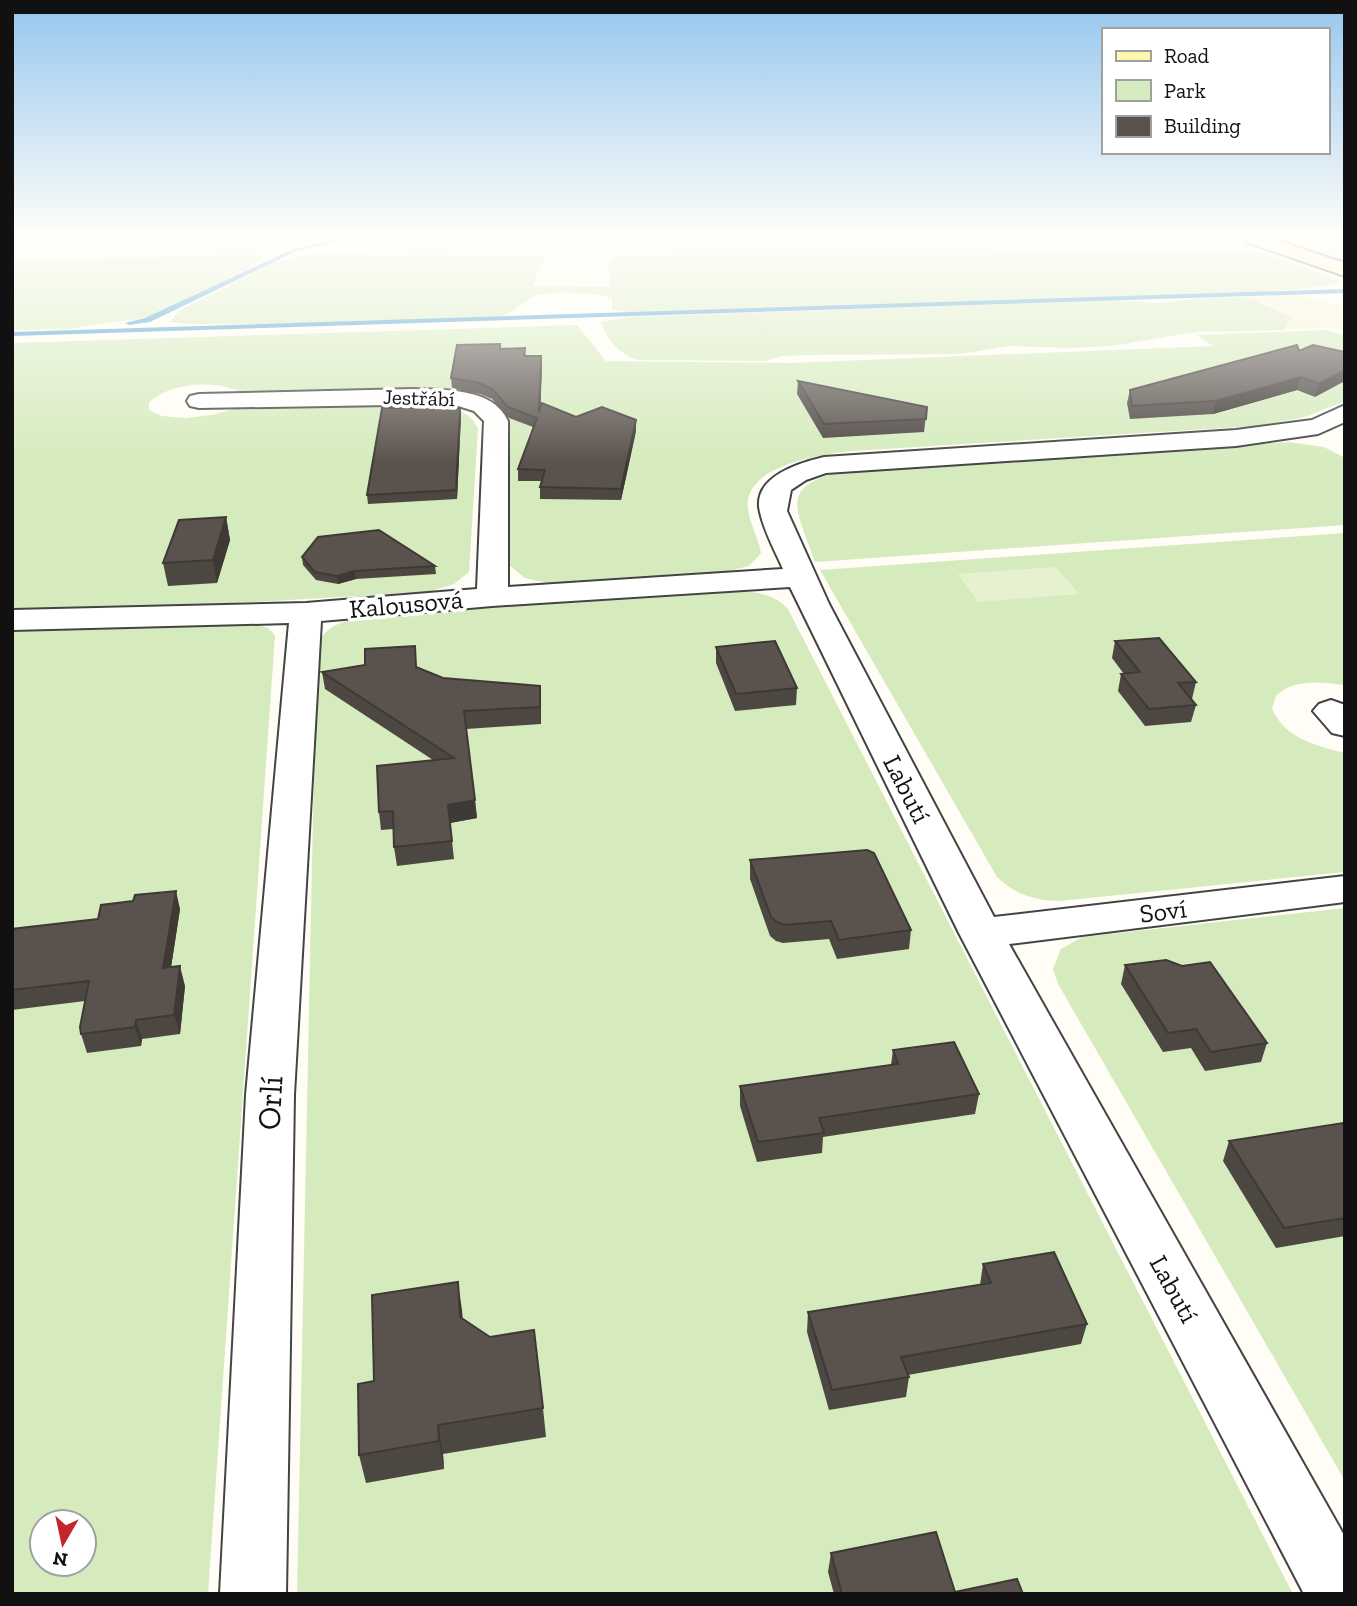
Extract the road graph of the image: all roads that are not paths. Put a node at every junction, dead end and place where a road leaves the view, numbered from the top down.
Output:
1 (199, 401) dead end
2 (1345, 412) edge
3 (800, 577) junction
4 (492, 597) junction
5 (306, 613) junction
6 (12, 620) edge
7 (1345, 889) edge
8 (981, 933) junction
9 (253, 1594) edge
10 (1340, 1594) edge

1 - 4 street, Jestřábí
2 - 3 street, Labutí
3 - 4 street, Kalousová
3 - 8 street, Labutí
4 - 5 street, Kalousová
5 - 6 street, Kalousová
5 - 9 street, Orlí
7 - 8 street, Soví
8 - 10 street, Labutí

